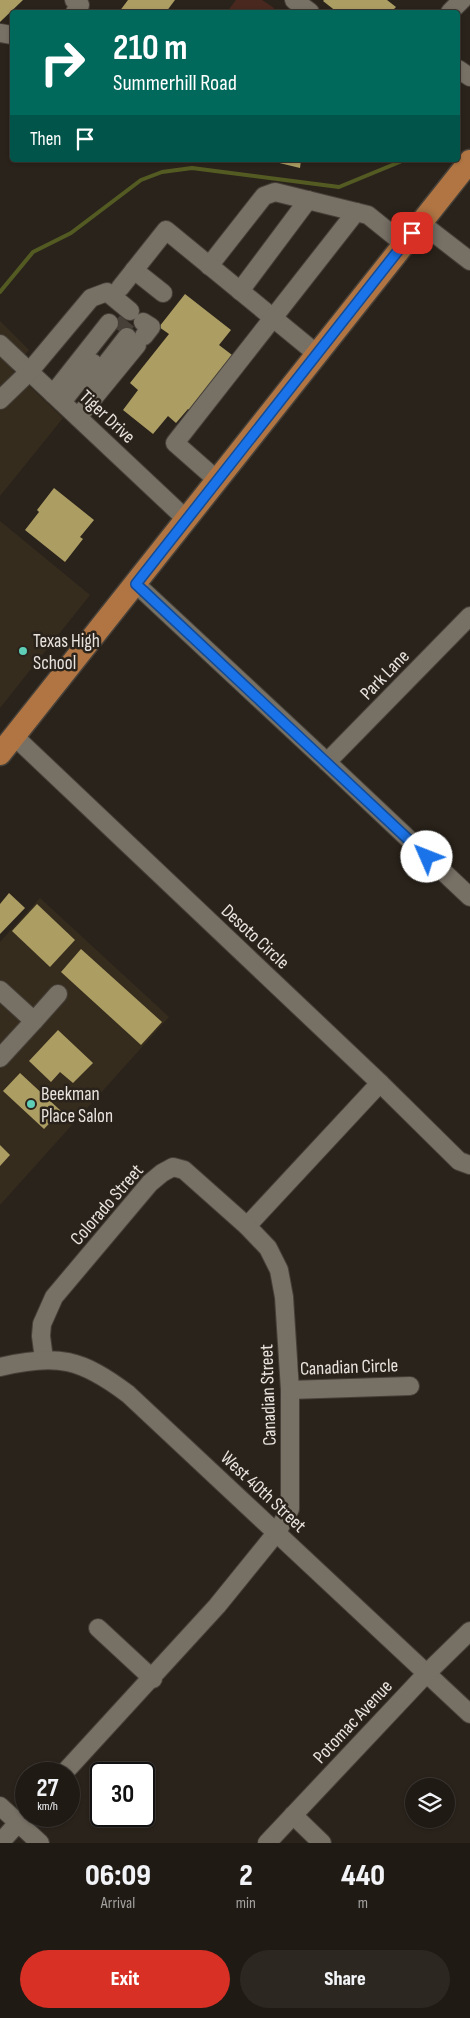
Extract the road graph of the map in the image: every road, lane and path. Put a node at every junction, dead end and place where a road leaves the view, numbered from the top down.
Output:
1 (294, 0) edge
2 (462, 0) edge
3 (307, 10) edge
4 (452, 10) edge
5 (470, 161) edge
6 (308, 200) junction
7 (356, 212) junction
8 (421, 223) junction
9 (404, 244) junction
10 (470, 261) edge
11 (209, 266) junction
12 (134, 270) junction
13 (240, 291) junction
14 (163, 292) dead end
15 (272, 317) junction
16 (129, 321) junction
17 (0, 344) edge
18 (318, 354) junction
19 (30, 372) junction
20 (0, 400) edge
21 (66, 406) junction
22 (217, 480) junction
23 (187, 520) junction
24 (136, 584) junction
25 (470, 616) edge
26 (14, 736) junction
27 (0, 754) edge
28 (328, 762) junction
29 (470, 897) edge
30 (0, 990) edge
31 (58, 994) dead end
32 (34, 1021) junction
33 (0, 1058) edge
34 (380, 1084) junction
35 (470, 1166) edge
36 (247, 1226) junction
37 (44, 1359) junction
38 (0, 1367) edge
39 (410, 1386) dead end
40 (290, 1390) junction
41 (277, 1532) junction
42 (98, 1628) dead end
43 (470, 1630) edge
44 (427, 1673) junction
45 (152, 1679) junction
46 (470, 1714) edge
47 (75, 1762) edge
48 (0, 1806) edge
49 (15, 1814) edge
50 (293, 1815) junction
51 (15, 1826) edge
52 (28, 1827) edge
53 (0, 1843) edge
54 (40, 1843) edge
55 (267, 1843) edge
56 (322, 1843) edge

1 - 3 street
2 - 4 street
5 - 8 main road
6 - 7 street
6 - 11 street
6 - 13 street
7 - 9 street
7 - 15 street
8 - 9 main road
8 - 10 street
9 - 18 main road
11 - 12 street
11 - 13 street
12 - 14 street
12 - 16 street
13 - 15 street
15 - 18 street
15 - 22 street
16 - 19 street
16 - 21 street
16 - 21 street
17 - 19 street, Tiger Drive
18 - 22 main road
19 - 20 street
19 - 21 street, Tiger Drive
21 - 23 street, Tiger Drive
22 - 23 main road
23 - 24 main road
24 - 26 main road
24 - 28 street
25 - 28 street, Park Lane
26 - 27 main road
26 - 34 street, Desoto Circle
28 - 29 street
30 - 32 street
31 - 32 street
32 - 33 street
34 - 35 street, Desoto Circle
34 - 36 street
36 - 37 street, Colorado Street
36 - 40 street, Canadian Street
37 - 38 street, West 40th Street
37 - 41 street, West 40th Street
39 - 40 street, Canadian Circle
40 - 41 street, Canadian Street
41 - 44 street, West 40th Street
41 - 45 street, Canadian Street
42 - 45 street
43 - 44 street, Potomac Avenue
44 - 46 street, West 40th Street
44 - 50 street, Potomac Avenue
45 - 47 street, Canadian Street
48 - 49 street
50 - 55 street, Potomac Avenue
50 - 56 street
51 - 53 street
52 - 54 street

